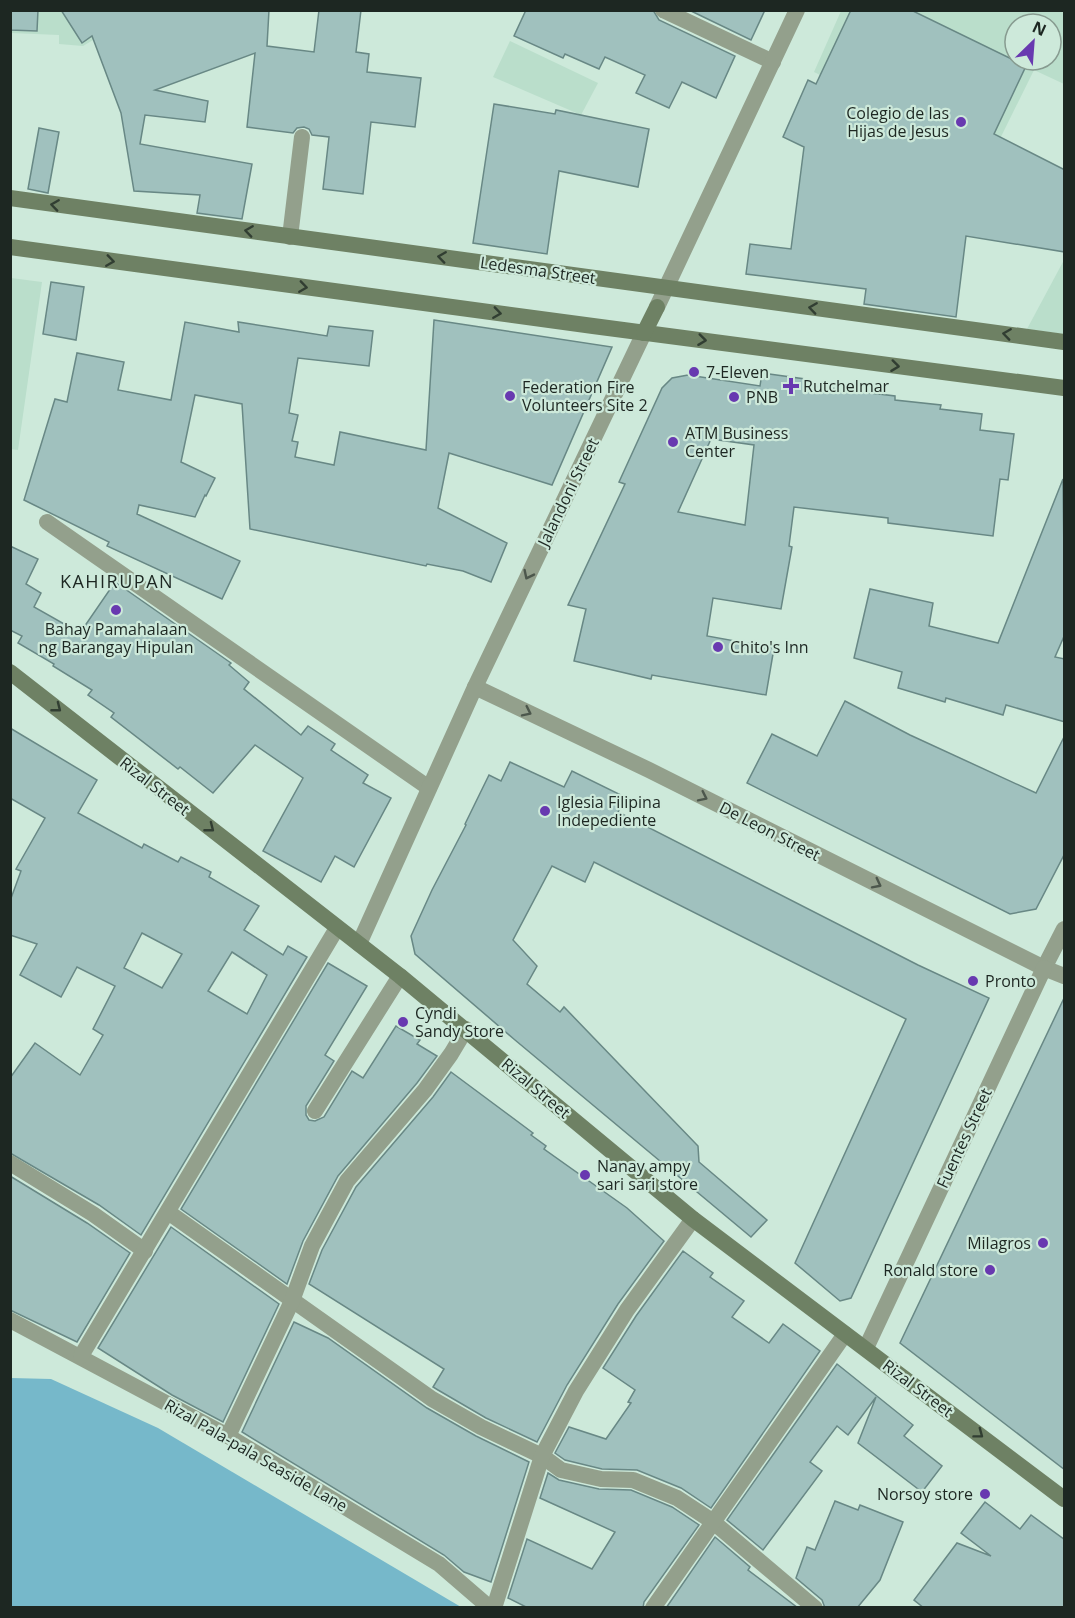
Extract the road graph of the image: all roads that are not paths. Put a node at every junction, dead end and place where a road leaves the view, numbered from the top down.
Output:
1 (663, 10) edge
2 (797, 10) edge
3 (773, 62) junction
4 (302, 137) dead end
5 (10, 198) edge
6 (290, 237) junction
7 (10, 247) edge
8 (666, 288) junction
9 (657, 308) joint
10 (644, 333) junction
11 (1065, 342) edge
12 (1065, 388) edge
13 (47, 522) dead end
14 (10, 672) edge
15 (475, 687) junction
16 (429, 788) junction
17 (337, 928) junction
18 (1065, 929) edge
19 (359, 944) junction
20 (1044, 968) junction
21 (400, 976) junction
22 (1065, 976) edge
23 (466, 1029) junction
24 (315, 1111) dead end
25 (10, 1163) edge
26 (168, 1212) junction
27 (693, 1219) junction
28 (145, 1251) junction
29 (292, 1301) junction
30 (10, 1320) edge
31 (845, 1334) junction
32 (866, 1348) junction
33 (81, 1356) junction
34 (228, 1436) junction
35 (542, 1456) junction
36 (1065, 1499) edge
37 (712, 1521) junction
38 (492, 1608) edge
39 (652, 1608) edge
40 (815, 1608) edge

1 - 3 street
2 - 3 street, Jalandoni Street
3 - 8 street, Jalandoni Street
4 - 6 street
6 -> 5 main road, Ledesma Street
8 -> 6 main road, Ledesma Street
7 -> 10 main road
8 - 9 street, Jalandoni Street
11 -> 8 main road, Ledesma Street
9 - 10 main road, Jalandoni Street
10 -> 12 main road
10 -> 15 street, Jalandoni Street
13 - 16 street
14 -> 17 main road, Rizal Street
15 - 16 street, Jalandoni Street
15 -> 20 street, De Leon Street
16 - 19 street, Jalandoni Street
17 - 19 main road, Rizal Street
17 - 26 street
18 - 20 street, Fuentes Street
19 - 21 main road, Rizal Street
20 - 22 street, De Leon Street
20 - 32 street, Fuentes Street
21 - 23 main road, Rizal Street
21 - 24 street
23 - 27 main road, Rizal Street
23 - 29 street
25 - 28 street
26 - 28 street
26 - 29 street
27 - 31 main road, Rizal Street
27 - 35 street
28 - 33 street
29 - 34 street
29 - 35 street
30 - 33 street, Rizal Pala-pala Seaside Lane
31 - 32 main road, Rizal Street
31 - 37 street
32 -> 36 main road, Rizal Street
33 - 34 street, Rizal Pala-pala Seaside Lane
34 - 38 street, Rizal Pala-pala Seaside Lane
35 - 37 street
35 - 38 street
37 - 39 street
37 - 40 street

